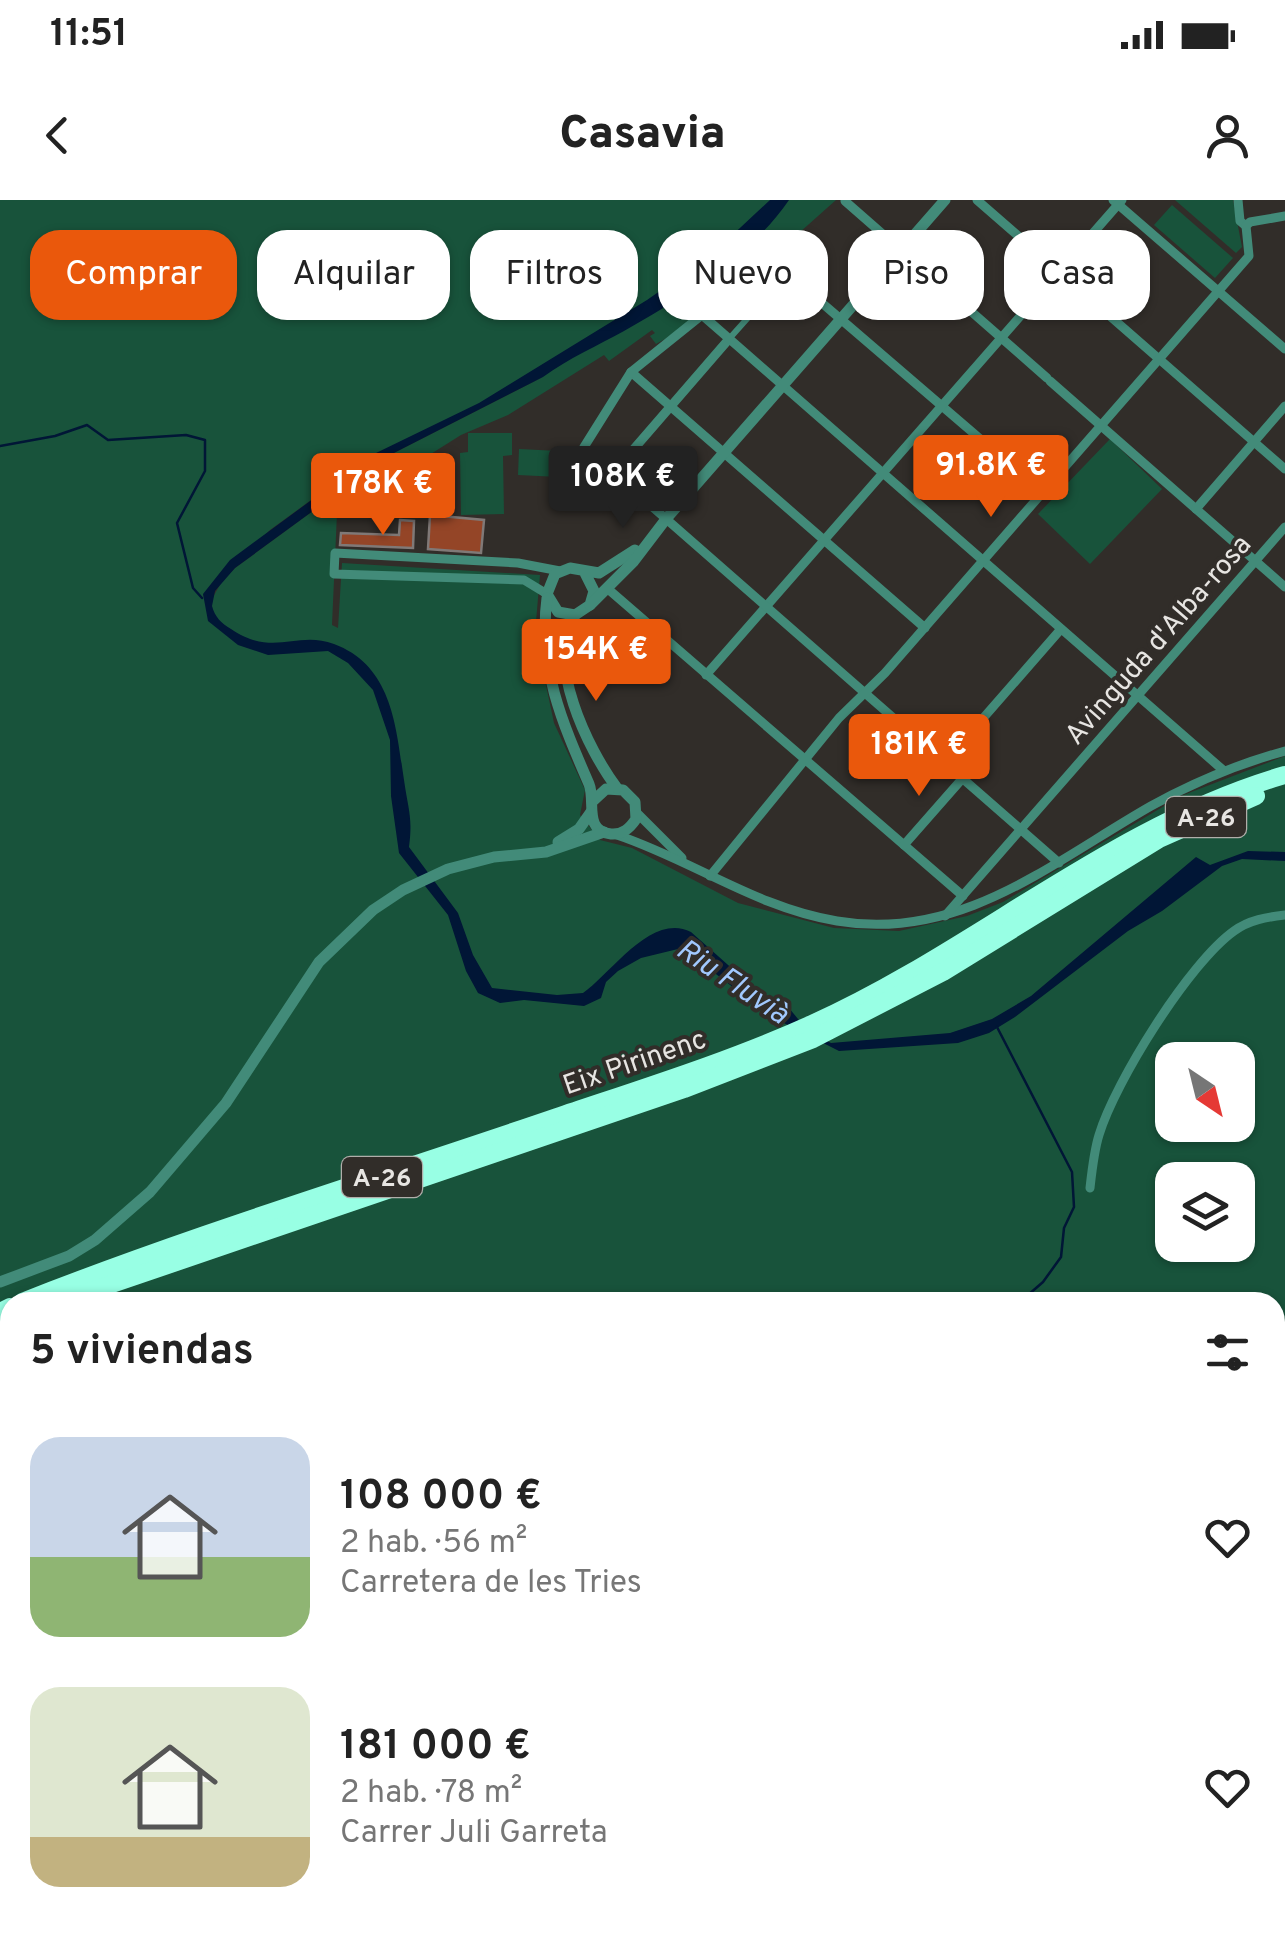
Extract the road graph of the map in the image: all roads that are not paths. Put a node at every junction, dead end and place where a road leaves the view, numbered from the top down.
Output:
1 (945, 200) edge
2 (976, 200) edge
3 (1238, 200) edge
4 (845, 201) edge
5 (1118, 201) edge
6 (1285, 216) edge
7 (1246, 226) junction
8 (878, 230) edge
9 (919, 230) edge
10 (1011, 230) edge
11 (1093, 230) edge
12 (1218, 291) junction
13 (828, 307) edge
14 (848, 310) edge
15 (841, 318) junction
16 (746, 320) edge
17 (981, 320) edge
18 (1015, 320) edge
19 (1114, 320) edge
20 (1000, 337) junction
21 (729, 339) junction
22 (1285, 349) edge
23 (1159, 359) junction
24 (631, 372) junction
25 (782, 387) junction
26 (941, 405) junction
27 (670, 406) junction
28 (1285, 406) edge
29 (1100, 425) junction
30 (1254, 442) junction
31 (724, 453) junction
32 (1285, 469) edge
33 (613, 473) junction
34 (882, 473) junction
35 (1042, 492) junction
36 (1196, 509) junction
37 (663, 522) junction
38 (1285, 526) edge
39 (824, 540) junction
40 (1255, 560) junction
41 (982, 561) junction
42 (560, 570) junction
43 (585, 573) junction
44 (1285, 586) edge
45 (608, 589) junction
46 (547, 596) junction
47 (590, 605) junction
48 (765, 606) junction
49 (575, 615) junction
50 (925, 628) junction
51 (1061, 629) junction
52 (706, 675) junction
53 (864, 693) junction
54 (1138, 696) junction
55 (1285, 750) edge
56 (804, 759) junction
57 (944, 763) junction
58 (1223, 770) junction
59 (1285, 775) edge
60 (962, 779) junction
61 (1285, 787) edge
62 (618, 788) junction
63 (592, 806) junction
64 (637, 813) junction
65 (1021, 830) junction
66 (609, 833) junction
67 (904, 845) junction
68 (518, 854) junction
69 (687, 863) junction
70 (1059, 864) junction
71 (710, 876) junction
72 (963, 896) junction
73 (1285, 915) edge
74 (944, 916) junction
75 (862, 1008) junction
76 (750, 1057) junction
77 (1090, 1188) dead end
78 (0, 1282) edge
79 (49, 1292) edge
80 (87, 1292) edge

1 - 9 street
2 - 10 street
3 - 7 street
4 - 8 street
5 - 11 street
5 - 12 street
6 - 7 street
7 - 12 street
12 - 22 street
12 - 23 street
13 - 15 street
14 - 15 street
15 - 25 street
15 - 26 street
16 - 21 street
17 - 20 street
18 - 20 street
19 - 23 street
20 - 26 street
20 - 29 street
21 - 24 street
21 - 25 street
21 - 27 street
23 - 29 street
23 - 30 street
24 - 27 street
24 - 33 street
25 - 31 street
25 - 34 street
26 - 34 street
26 - 35 street
27 - 31 street
27 - 33 street
28 - 30 street
29 - 35 street
29 - 36 street
30 - 32 street
30 - 36 street
31 - 37 street
31 - 39 street
33 - 37 street
34 - 39 street
34 - 41 street
35 - 41 street
36 - 40 street
37 - 43 street
37 - 45 street
37 - 48 street
38 - 40 street, Avinguda d'Alba-rosa
39 - 48 street
39 - 50 street
40 - 44 street
40 - 54 street, Avinguda d'Alba-rosa
41 - 50 street
41 - 51 street
42 - 43 street
42 - 46 street
42 - 46 street
43 - 47 street
45 - 47 street
45 - 52 street
46 - 49 street
46 - 63 street
47 - 49 street
48 - 52 street
48 - 53 street
49 - 62 street
50 - 53 street
51 - 54 street
51 - 57 street
52 - 56 street
53 - 56 street
53 - 57 street
54 - 58 street
54 - 65 street, Avinguda d'Alba-rosa
55 - 58 street
56 - 67 street
56 - 71 street
57 - 60 street
58 - 70 street
59 - 75 highway, Eix Pirinenc / A-26
60 - 65 street
60 - 67 street
61 - 75 highway, Eix Pirinenc / A-26
62 - 63 street
62 - 64 street
63 - 66 street
63 - 68 street
64 - 66 street
64 - 69 street
65 - 70 street
65 - 72 street, Avinguda d'Alba-rosa
66 - 68 street
66 - 69 street
67 - 72 street
68 - 78 street
69 - 71 street
70 - 74 street
71 - 74 street
72 - 74 street, Avinguda d'Alba-rosa
73 - 77 street
75 - 76 highway, Eix Pirinenc / A-26
76 - 79 highway, Eix Pirinenc / A-26
76 - 80 highway, Eix Pirinenc / A-26

